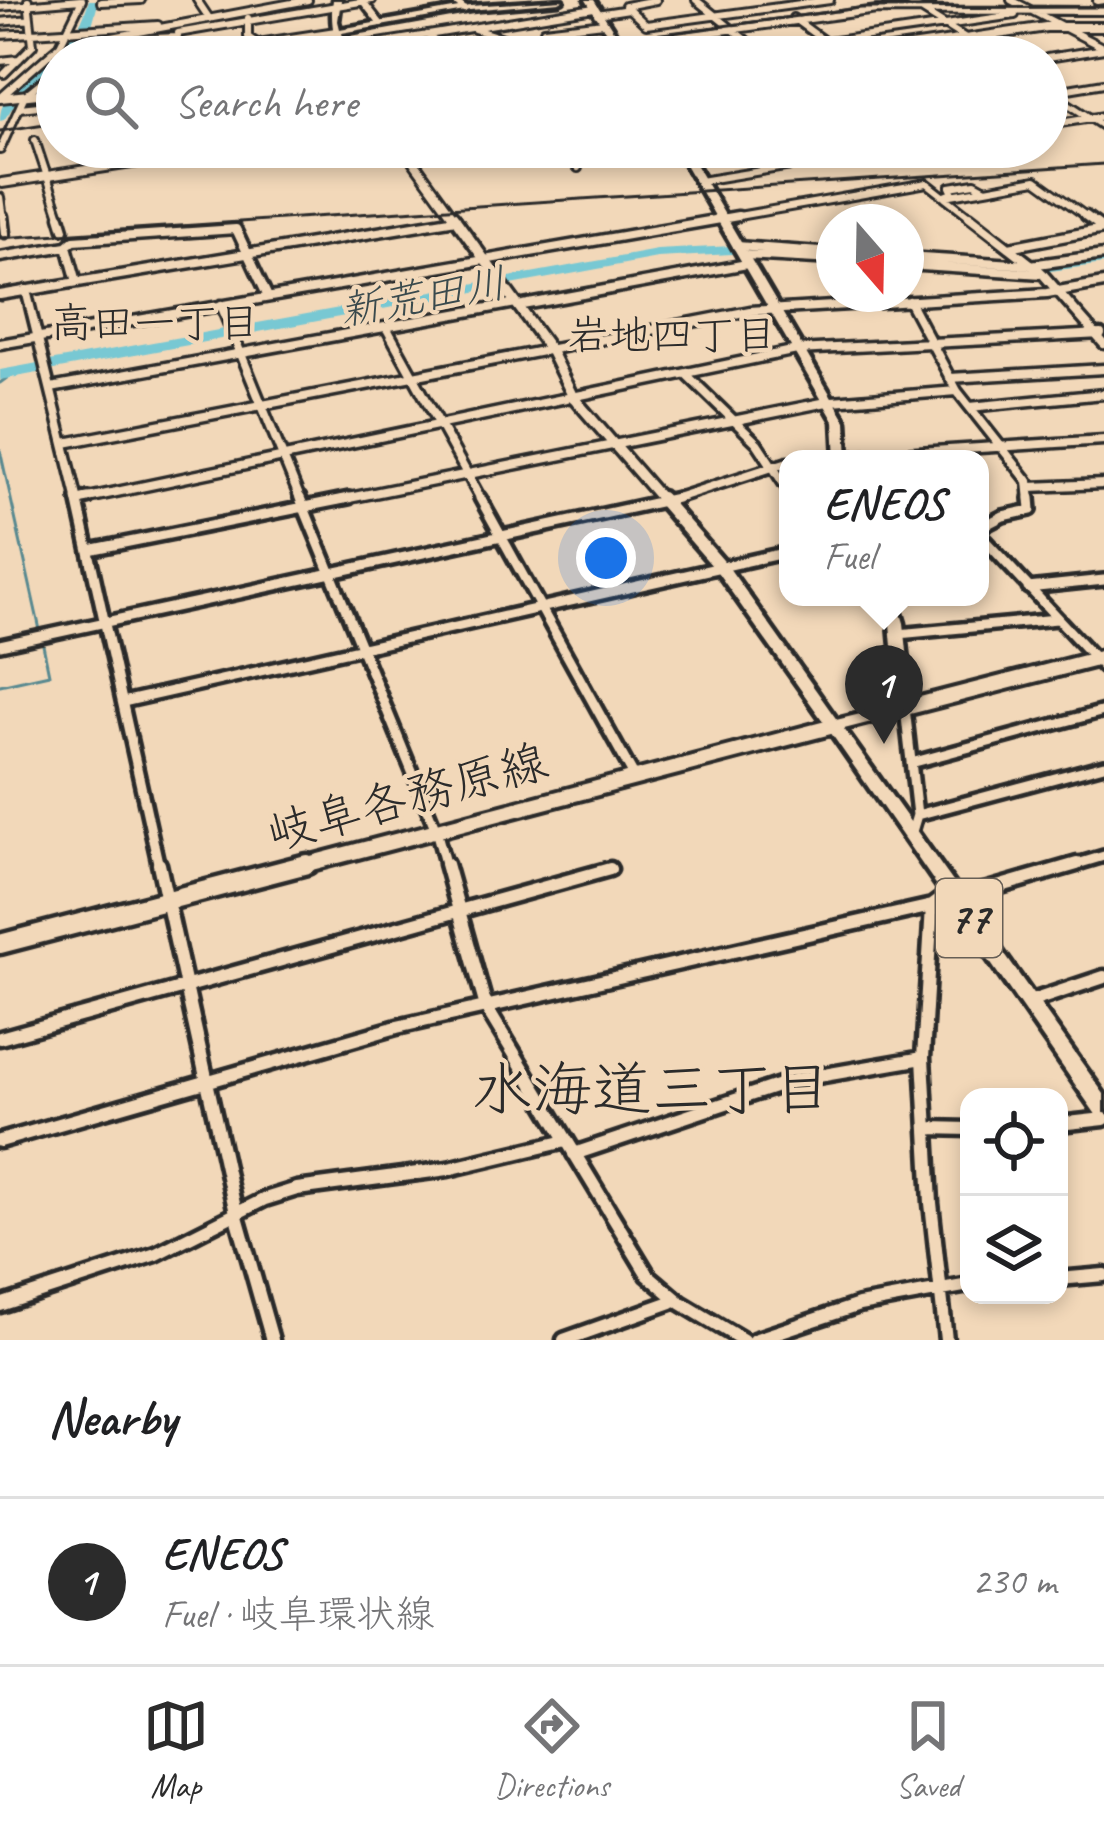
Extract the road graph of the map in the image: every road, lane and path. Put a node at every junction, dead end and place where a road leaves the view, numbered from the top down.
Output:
1 (81, 0) edge
2 (141, 0) edge
3 (197, 0) edge
4 (306, 0) edge
5 (372, 0) edge
6 (453, 0) edge
7 (559, 0) edge
8 (656, 0) edge
9 (696, 0) edge
10 (768, 0) edge
11 (830, 0) edge
12 (933, 0) edge
13 (1011, 0) edge
14 (100, 1) edge
15 (362, 1) edge
16 (29, 2) edge
17 (283, 2) edge
18 (803, 2) edge
19 (908, 2) edge
20 (336, 3) edge
21 (1101, 3) edge
22 (0, 7) edge
23 (778, 8) junction
24 (919, 8) junction
25 (464, 9) junction
26 (629, 9) junction
27 (310, 10) junction
28 (249, 11) junction
29 (596, 11) edge
30 (1030, 11) junction
31 (715, 16) junction
32 (209, 18) junction
33 (794, 18) junction
34 (30, 19) junction
35 (248, 21) junction
36 (319, 21) dead end
37 (0, 22) edge
38 (380, 23) junction
39 (945, 25) junction
40 (93, 26) junction
41 (1057, 26) junction
42 (1104, 26) edge
43 (469, 27) junction
44 (76, 28) junction
45 (731, 28) junction
46 (544, 30) dead end
47 (32, 32) junction
48 (177, 32) junction
49 (336, 32) junction
50 (0, 35) edge
51 (427, 35) joint
52 (71, 36) edge
53 (144, 36) edge
54 (152, 36) edge
55 (176, 36) edge
56 (248, 36) edge
57 (310, 36) edge
58 (337, 36) edge
59 (422, 36) edge
60 (497, 36) edge
61 (665, 36) edge
62 (741, 36) edge
63 (818, 36) edge
64 (868, 36) edge
65 (962, 36) edge
66 (988, 36) edge
67 (1104, 49) edge
68 (1068, 55) edge
69 (19, 59) junction
70 (0, 61) edge
71 (36, 66) edge
72 (2, 74) edge
73 (23, 75) junction
74 (1104, 83) edge
75 (36, 88) edge
76 (1068, 89) edge
77 (36, 97) edge
78 (2, 98) edge
79 (21, 101) junction
80 (36, 102) edge
81 (1068, 104) edge
82 (1104, 116) edge
83 (1090, 118) junction
84 (1068, 122) edge
85 (1104, 127) edge
86 (35, 140) dead end
87 (36, 143) edge
88 (0, 150) edge
89 (44, 168) edge
90 (89, 168) edge
91 (418, 168) edge
92 (692, 168) edge
93 (775, 168) edge
94 (46, 175) junction
95 (700, 181) junction
96 (1, 183) edge
97 (0, 196) edge
98 (945, 196) junction
99 (722, 218) junction
100 (456, 219) junction
101 (64, 229) dead end
102 (1104, 229) edge
103 (5, 232) dead end
104 (67, 247) junction
105 (1009, 247) junction
106 (248, 254) junction
107 (742, 255) junction
108 (1104, 255) edge
109 (816, 256) edge
110 (0, 257) edge
111 (485, 260) junction
112 (924, 262) edge
113 (924, 263) edge
114 (1032, 265) junction
115 (1042, 273) junction
116 (77, 282) junction
117 (1104, 283) edge
118 (26, 290) junction
119 (1060, 291) junction
120 (0, 295) edge
121 (268, 297) junction
122 (924, 300) edge
123 (220, 305) junction
124 (517, 305) junction
125 (816, 306) edge
126 (772, 308) junction
127 (915, 312) edge
128 (386, 327) junction
129 (1100, 334) edge
130 (38, 337) junction
131 (0, 344) edge
132 (932, 344) junction
133 (1104, 344) edge
134 (550, 350) junction
135 (797, 350) junction
136 (241, 353) junction
137 (1104, 369) edge
138 (686, 374) junction
139 (415, 376) junction
140 (950, 378) junction
141 (51, 388) junction
142 (957, 391) junction
143 (1104, 394) edge
144 (573, 397) junction
145 (826, 403) junction
146 (264, 406) junction
147 (970, 407) junction
148 (734, 420) junction
149 (442, 424) junction
150 (1104, 440) edge
151 (64, 443) junction
152 (614, 445) junction
153 (1003, 449) junction
154 (842, 450) edge
155 (983, 450) edge
156 (286, 457) junction
157 (779, 464) edge
158 (770, 465) junction
159 (470, 474) junction
160 (779, 478) edge
161 (1104, 484) edge
162 (1030, 488) junction
163 (78, 500) junction
164 (665, 502) junction
165 (307, 506) junction
166 (989, 526) edge
167 (504, 537) junction
168 (989, 542) edge
169 (89, 550) junction
170 (779, 554) edge
171 (722, 567) junction
172 (334, 573) junction
173 (1104, 580) edge
174 (1028, 588) junction
175 (891, 606) edge
176 (543, 608) junction
177 (1057, 619) junction
178 (105, 622) junction
179 (898, 634) junction
180 (0, 645) edge
181 (364, 648) junction
182 (1101, 661) edge
183 (123, 702) junction
184 (904, 708) junction
185 (1104, 712) edge
186 (834, 726) junction
187 (911, 763) junction
188 (1104, 765) edge
189 (635, 778) junction
190 (917, 815) junction
191 (436, 830) junction
192 (910, 835) junction
193 (1104, 856) edge
194 (610, 869) dead end
195 (954, 896) junction
196 (166, 901) junction
197 (932, 906) junction
198 (458, 912) junction
199 (0, 944) edge
200 (1104, 977) edge
201 (186, 986) junction
202 (1027, 1002) junction
203 (486, 1006) junction
204 (0, 1037) edge
205 (923, 1058) junction
206 (206, 1081) junction
207 (1104, 1114) edge
208 (1068, 1122) edge
209 (930, 1128) junction
210 (960, 1129) edge
211 (0, 1141) edge
212 (570, 1148) junction
213 (236, 1213) junction
214 (1104, 1276) edge
215 (1068, 1278) edge
216 (960, 1286) edge
217 (939, 1287) junction
218 (671, 1302) junction
219 (0, 1305) edge
220 (272, 1340) edge
221 (564, 1340) edge
222 (743, 1340) edge
223 (754, 1340) edge
224 (946, 1340) edge

1 - 16 street
1 - 44 street
2 - 14 street
3 - 32 street
4 - 17 street
4 - 27 street
5 - 15 street
6 - 25 street
7 - 25 main road
8 - 26 street
9 - 31 street
10 - 23 street
11 - 18 street
12 - 19 street
13 - 30 street
14 - 40 street
15 - 20 street
15 - 38 street
16 - 22 street
16 - 34 street
17 - 28 street
18 - 23 street
19 - 24 street
20 - 27 street
20 - 49 main road
21 - 30 street
23 - 31 street
23 - 33 street
24 - 30 street
24 - 33 street
24 - 39 street
25 - 38 main road
26 - 29 street
26 - 31 street
27 - 35 street
27 - 36 street
28 - 32 street
28 - 35 street
29 - 43 street
29 - 46 street
30 - 39 street
30 - 41 street
31 - 45 street
32 - 48 street
33 - 45 street
33 - 63 street
34 - 37 street
34 - 47 street
35 - 48 street
35 - 56 street
38 - 49 main road
39 - 64 street
39 - 65 street
40 - 44 street
40 - 48 street
41 - 42 street
41 - 66 street
41 - 67 street
43 - 51 street
43 - 60 street
44 - 47 street
44 - 52 street
45 - 61 street
45 - 62 street
47 - 50 street
47 - 69 street
48 - 53 street
48 - 54 street
48 - 55 street
49 - 57 main road
49 - 58 main road
51 - 59 street
67 - 68 street
69 - 70 street
69 - 72 street
71 - 73 street
72 - 73 street
73 - 78 street
74 - 76 street
75 - 79 street
77 - 79 main road
78 - 79 main road
79 - 80 street
79 - 88 street
81 - 83 street
82 - 83 street
83 - 84 street
83 - 85 street
86 - 87 street
89 - 94 street
90 - 94 street
91 - 100 street
92 - 95 main road
93 - 95 street
94 - 96 street
94 - 101 street
95 - 99 main road
97 - 103 street
98 - 99 street
98 - 102 street
98 - 105 street
99 - 107 main road
99 - 111 street
100 - 106 street
100 - 111 street
102 - 105 street
104 - 106 street
104 - 110 street
104 - 116 street
105 - 114 street
106 - 116 street
106 - 121 street
107 - 109 street
107 - 124 street
107 - 126 main road
108 - 114 street
111 - 121 street
111 - 124 street
112 - 114 street
113 - 115 street
114 - 115 street
115 - 119 street
116 - 118 street
117 - 119 street
118 - 120 street
118 - 130 street
119 - 122 street
119 - 129 street
121 - 123 street
123 - 130 street
123 - 136 street
124 - 128 street
124 - 134 street
125 - 126 street
126 - 134 street
126 - 135 main road
127 - 132 street
128 - 136 street
128 - 139 street
129 - 132 street
129 - 133 street
130 - 131 street
130 - 141 street
132 - 135 street
132 - 140 street
134 - 139 street
134 - 144 street
135 - 138 street
135 - 145 main road
136 - 141 street
136 - 146 street
137 - 140 street
138 - 144 street
138 - 148 street
139 - 146 street
139 - 149 street
140 - 142 street
141 - 151 street
142 - 145 street
142 - 147 street
143 - 147 street
144 - 149 street
144 - 152 street
145 - 148 street
145 - 154 main road
146 - 151 street
146 - 156 street
147 - 153 street
148 - 152 street
148 - 158 street
149 - 156 street
149 - 159 street
150 - 153 street
151 - 163 street
152 - 159 street
152 - 164 street
153 - 155 street
153 - 162 street
156 - 163 street
156 - 165 street
157 - 158 street
158 - 160 street
158 - 164 street
159 - 165 street
159 - 167 street
161 - 162 street
162 - 166 street
163 - 169 street
164 - 167 street
164 - 171 street
165 - 169 street
165 - 172 street
167 - 172 street
167 - 176 street
168 - 174 street
169 - 178 street
170 - 171 street
171 - 176 street
171 - 186 street
172 - 178 street
172 - 181 street
173 - 174 street
174 - 177 street
175 - 179 main road
176 - 181 street
176 - 189 street
177 - 179 street
177 - 182 street
178 - 180 street
178 - 183 street
179 - 184 main road
181 - 183 street
181 - 191 street
182 - 184 main road
183 - 196 street
184 - 186 main road
184 - 187 street
185 - 187 street
186 - 189 main road, 岐阜各務原線
186 - 192 main road, 77
187 - 190 street
188 - 190 street
189 - 191 main road, 岐阜各務原線
190 - 192 street
191 - 196 main road, 岐阜各務原線
191 - 198 street
192 - 195 main road, 77
193 - 195 street
194 - 198 street
195 - 197 street
195 - 202 main road, 77
196 - 199 main road, 岐阜各務原線
196 - 201 street
197 - 203 street
197 - 205 street
198 - 201 street
198 - 203 street
200 - 202 street
201 - 204 street
201 - 206 street
202 - 207 main road, 77
203 - 206 street
203 - 212 street
205 - 209 street
205 - 212 street
206 - 211 street
206 - 213 street
207 - 208 street
209 - 210 street
209 - 217 street
212 - 213 street
212 - 218 street
213 - 219 street
213 - 220 street
214 - 215 street
216 - 217 street
217 - 223 street
217 - 224 street
218 - 221 street
218 - 222 street

